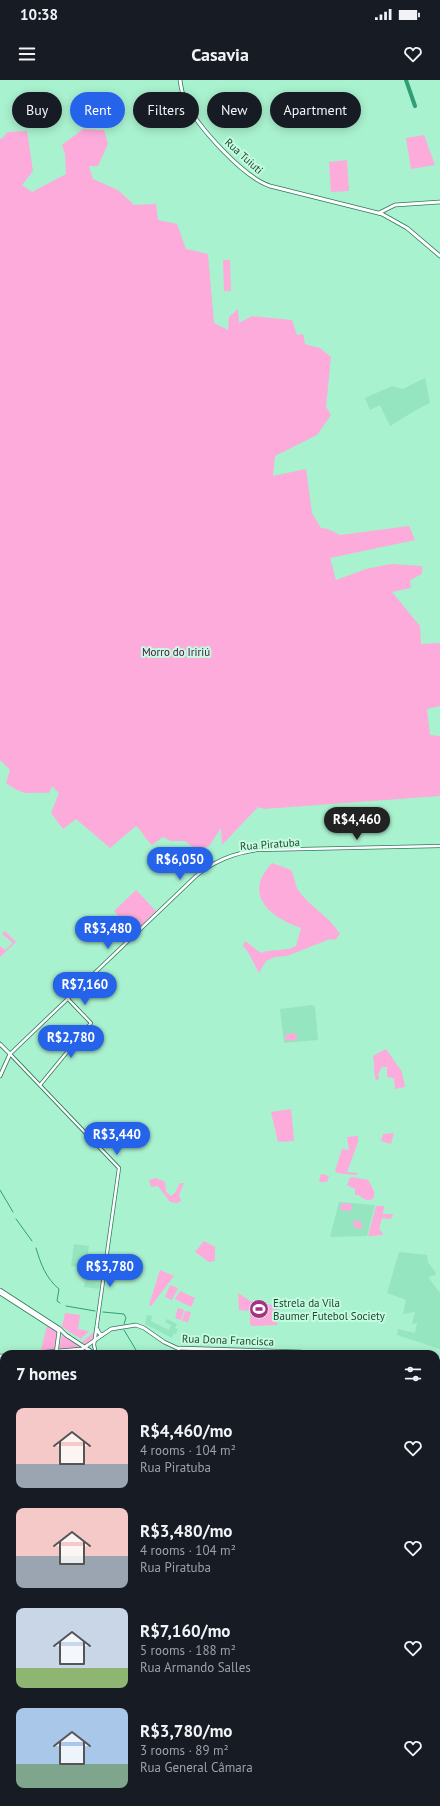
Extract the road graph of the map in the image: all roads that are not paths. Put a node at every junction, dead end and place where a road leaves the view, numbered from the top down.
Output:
1 (180, 80) edge
2 (440, 202) edge
3 (388, 209) junction
4 (377, 213) junction
5 (389, 218) junction
6 (440, 256) edge
7 (440, 846) edge
8 (68, 999) junction
9 (0, 1044) edge
10 (10, 1054) junction
11 (0, 1076) edge
12 (40, 1085) junction
13 (0, 1290) edge
14 (0, 1293) edge
15 (97, 1329) junction
16 (59, 1333) junction
17 (66, 1335) junction
18 (102, 1335) junction
19 (95, 1340) junction
20 (85, 1348) junction
21 (180, 1348) joint
22 (57, 1350) edge
23 (78, 1350) edge
24 (88, 1350) edge
25 (95, 1350) edge
26 (240, 1350) edge

1 - 4 main road, Rua Tuiuti
2 - 3 main road
3 - 4 main road
3 - 5 main road
4 - 5 main road, Rua Tuiuti
5 - 6 main road, Rua Tuiuti
7 - 8 main road, Rua Piratuba
8 - 10 main road, Rua Piratuba
8 - 12 main road
9 - 10 main road
10 - 11 main road
10 - 12 main road
12 - 15 main road
13 - 17 main road
14 - 16 main road
15 - 18 main road
15 - 19 main road
16 - 17 main road
16 - 22 main road
17 - 20 main road
18 - 19 main road, Rua Dona Francisca
18 - 21 main road, Rua Dona Francisca
19 - 20 main road, Rua Dona Francisca
19 - 25 main road
20 - 23 main road, Rua Dona Francisca
20 - 24 main road
21 - 26 main road, Rua Dona Francisca

